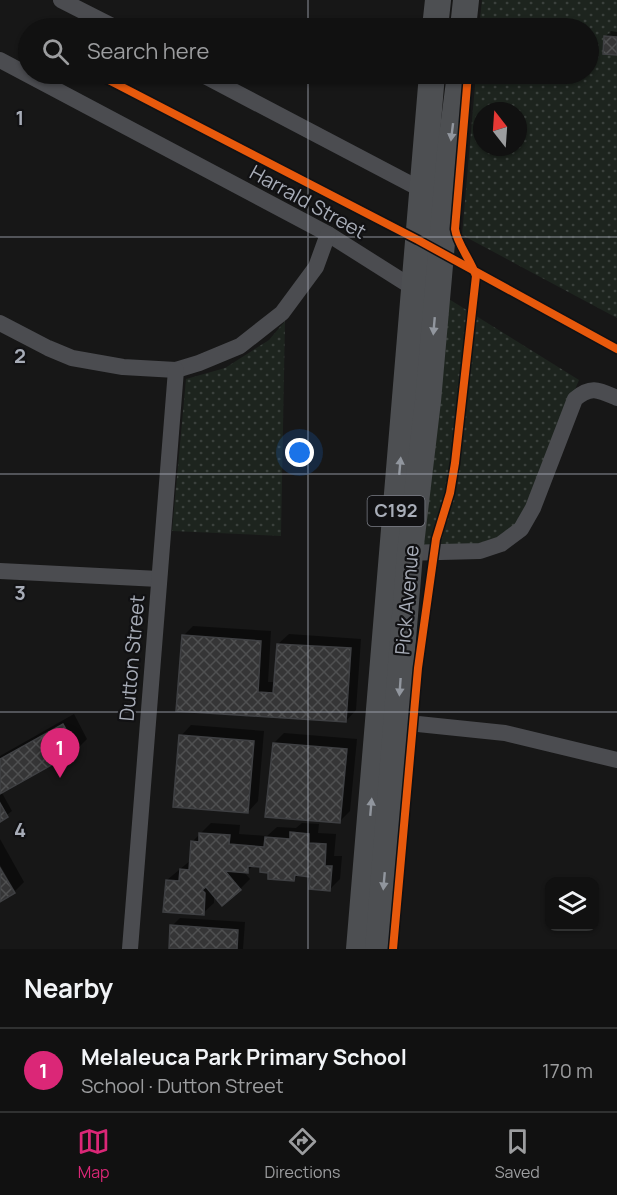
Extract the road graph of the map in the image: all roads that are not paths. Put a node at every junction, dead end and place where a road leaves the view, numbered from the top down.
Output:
1 (61, 0) edge
2 (438, 0) edge
3 (466, 0) edge
4 (96, 18) edge
5 (436, 18) edge
6 (464, 18) edge
7 (0, 60) edge
8 (18, 70) edge
9 (45, 84) edge
10 (220, 84) edge
11 (431, 84) edge
12 (459, 84) edge
13 (422, 190) junction
14 (328, 234) junction
15 (426, 292) junction
16 (0, 323) edge
17 (176, 370) junction
18 (617, 398) edge
19 (401, 554) junction
20 (0, 572) edge
21 (159, 579) junction
22 (388, 721) junction
23 (617, 760) edge
24 (130, 949) edge
25 (359, 949) edge
26 (378, 949) edge

1 - 4 street
2 - 5 main road
3 - 6 main road
7 - 8 street, Harrald Street
9 - 14 street, Harrald Street
10 - 13 street
11 - 13 main road, Pick Avenue / C192
12 -> 15 main road, Pick Avenue / C192
13 - 15 main road, Pick Avenue / C192
14 - 15 street, Harrald Street
14 - 17 street
15 - 19 main road, Pick Avenue / C192
16 - 17 street
17 - 21 street, Dutton Street
18 - 19 street
19 - 22 main road, Pick Avenue / C192
20 - 21 street
21 - 24 street, Dutton Street
22 - 23 street
25 -> 22 main road, Pick Avenue / C192
22 -> 26 main road, Pick Avenue / C192

